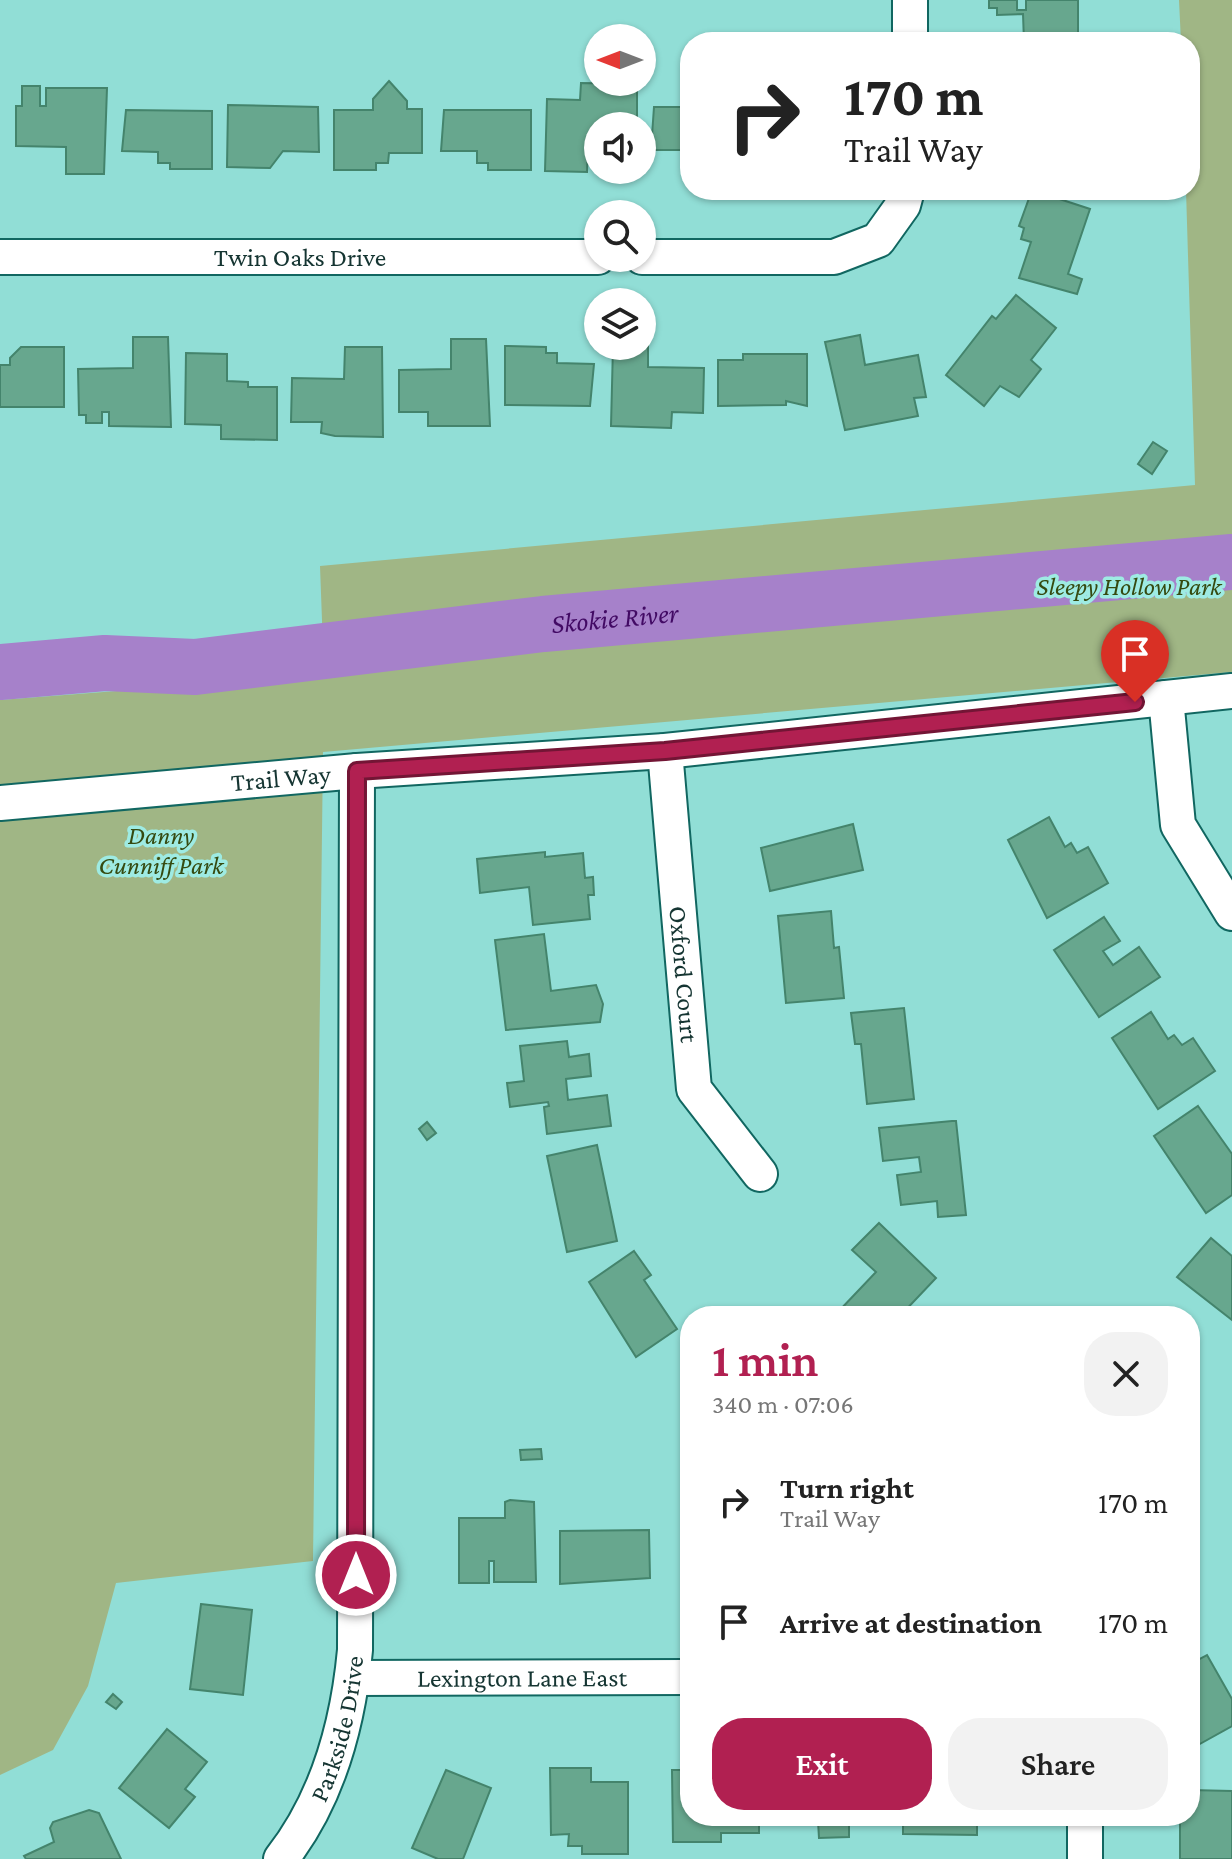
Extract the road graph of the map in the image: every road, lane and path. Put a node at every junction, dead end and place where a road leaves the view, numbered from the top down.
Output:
1 (910, 0) edge
2 (910, 32) edge
3 (904, 200) edge
4 (0, 257) edge
5 (584, 257) edge
6 (656, 257) edge
7 (1232, 691) edge
8 (1166, 698) junction
9 (665, 751) junction
10 (357, 771) junction
11 (0, 803) edge
12 (1232, 913) edge
13 (760, 1174) dead end
14 (680, 1677) edge
15 (352, 1678) junction
16 (1085, 1826) edge
17 (1085, 1856) edge
18 (281, 1859) edge

1 - 2 street
3 - 6 street
4 - 5 street, Twin Oaks Drive
7 - 8 street, Trail Way
8 - 9 street, Trail Way
8 - 12 street
9 - 10 street, Trail Way
9 - 13 street, Oxford Court
10 - 11 street, Trail Way
10 - 15 street, Parkside Drive
14 - 15 street, Lexington Lane East
15 - 18 street, Parkside Drive
16 - 17 street

